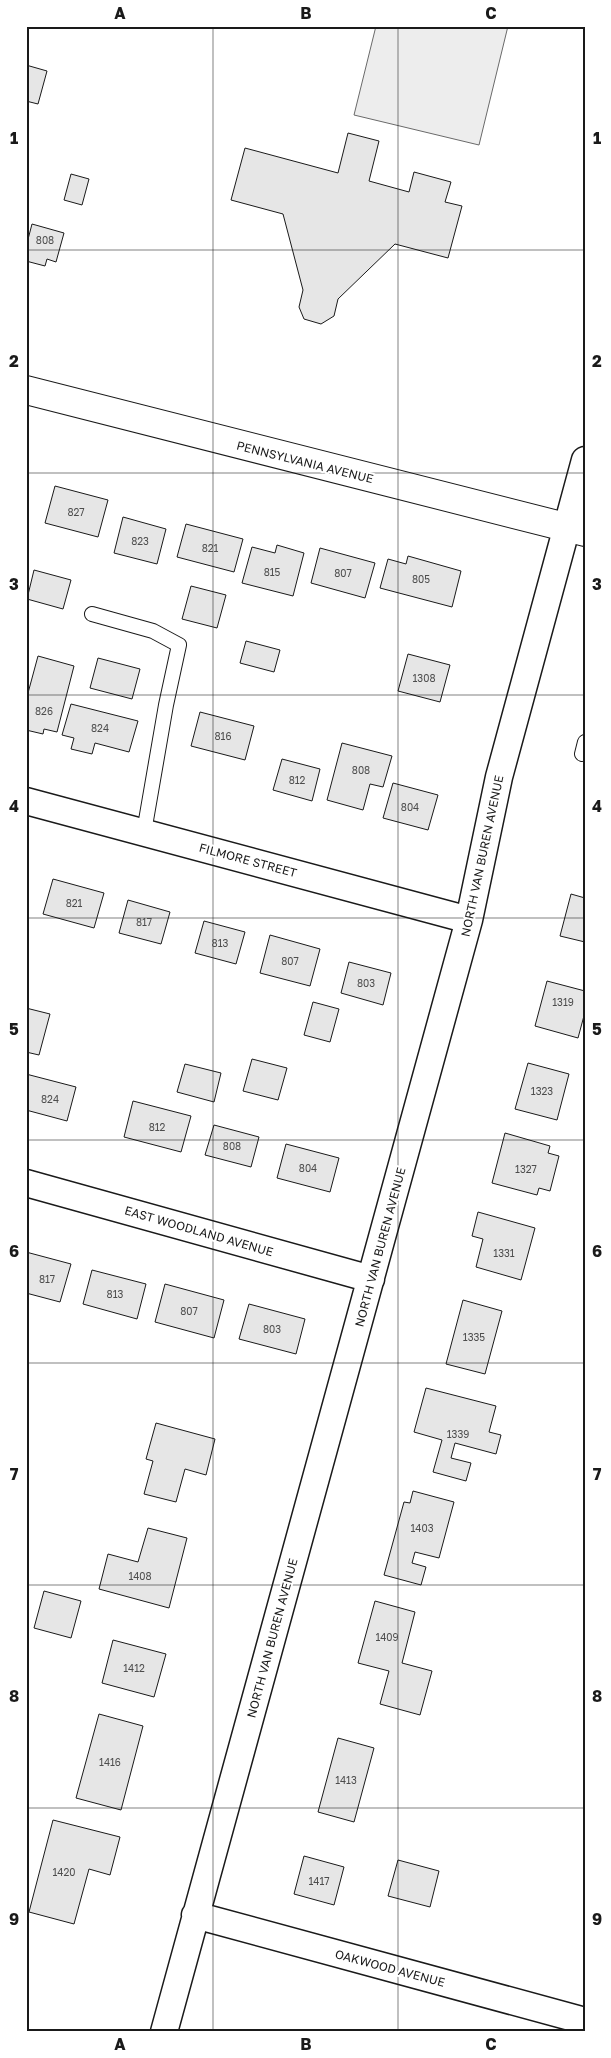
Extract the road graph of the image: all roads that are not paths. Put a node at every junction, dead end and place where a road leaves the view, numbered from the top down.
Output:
1 (26, 390) edge
2 (585, 460) edge
3 (576, 530) edge
4 (92, 614) dead end
5 (26, 801) edge
6 (144, 832) junction
7 (469, 920) junction
8 (26, 1183) edge
9 (372, 1279) junction
10 (195, 1915) junction
11 (585, 2021) edge
12 (164, 2032) edge

1 - 3 main road, PENNSYLVANIA AVENUE
2 - 3 street, NORTH VAN BUREN AVENUE
3 - 7 street, NORTH VAN BUREN AVENUE
4 - 6 lane
5 - 6 street, FILMORE STREET
6 - 7 street, FILMORE STREET
7 - 9 street, NORTH VAN BUREN AVENUE
8 - 9 street, EAST WOODLAND AVENUE
9 - 10 street, NORTH VAN BUREN AVENUE
10 - 11 street, OAKWOOD AVENUE
10 - 12 street, NORTH VAN BUREN AVENUE

